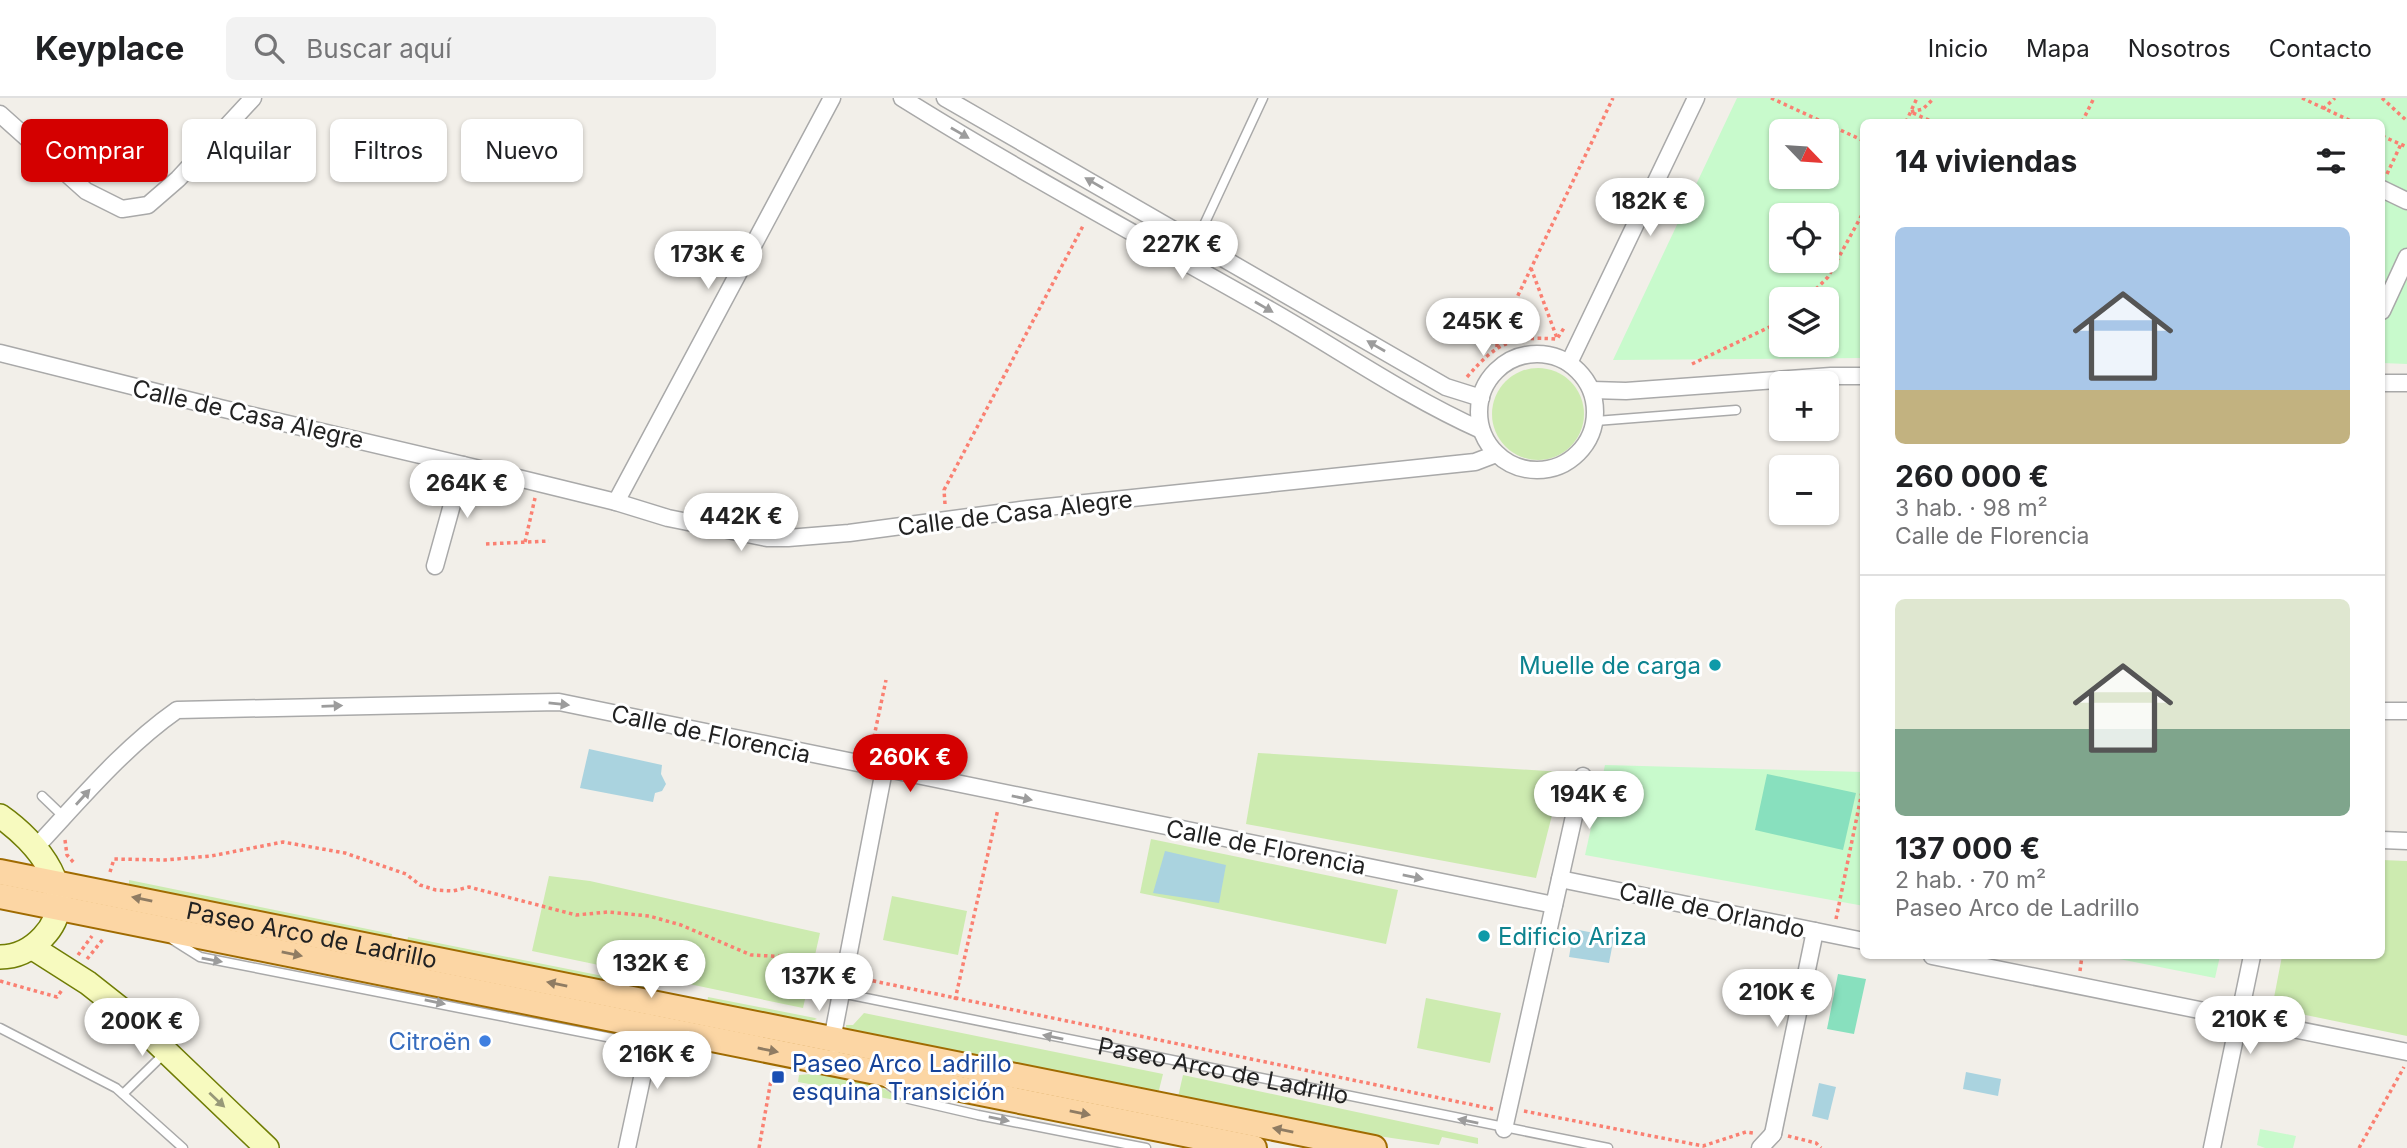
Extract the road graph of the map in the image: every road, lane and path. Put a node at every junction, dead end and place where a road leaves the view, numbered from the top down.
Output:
1 (253, 98) edge
2 (832, 98) edge
3 (902, 98) edge
4 (946, 98) edge
5 (1263, 98) edge
6 (1613, 98) edge
7 (1696, 98) edge
8 (1771, 98) edge
9 (1917, 98) edge
10 (1934, 98) edge
11 (2094, 98) edge
12 (2302, 98) edge
13 (2335, 98) edge
14 (2382, 98) edge
15 (2323, 109) junction
16 (1911, 112) junction
17 (0, 114) edge
18 (1908, 119) edge
19 (1926, 119) edge
20 (2084, 119) edge
21 (2346, 119) edge
22 (2407, 121) edge
23 (2385, 137) edge
24 (1860, 139) edge
25 (2401, 144) junction
26 (2407, 147) edge
27 (2385, 180) edge
28 (2385, 183) edge
29 (2407, 201) edge
30 (1092, 209) junction
31 (1860, 218) edge
32 (1196, 242) junction
33 (2407, 257) edge
34 (1531, 268) junction
35 (1818, 287) edge
36 (2385, 305) edge
37 (1769, 327) edge
38 (1564, 328) dead end
39 (1557, 339) junction
40 (1497, 347) junction
41 (0, 353) edge
42 (1569, 363) junction
43 (1692, 364) dead end
44 (1860, 376) edge
45 (2385, 383) edge
46 (2407, 383) edge
47 (1446, 387) junction
48 (1592, 390) junction
49 (1480, 398) junction
50 (1736, 410) dead end
51 (1596, 421) junction
52 (1481, 430) junction
53 (1496, 454) junction
54 (463, 465) junction
55 (538, 483) junction
56 (616, 502) junction
57 (947, 520) junction
58 (549, 541) dead end
59 (525, 542) junction
60 (486, 544) dead end
61 (435, 566) dead end
62 (886, 680) dead end
63 (2385, 711) edge
64 (2407, 711) edge
65 (876, 769) junction
66 (1583, 776) dead end
67 (1001, 794) junction
68 (42, 796) dead end
69 (1860, 802) edge
70 (0, 816) edge
71 (60, 822) junction
72 (2385, 840) edge
73 (2407, 841) edge
74 (36, 847) junction
75 (76, 866) dead end
76 (0, 872) edge
77 (1560, 879) junction
78 (56, 883) junction
79 (0, 896) edge
80 (102, 904) junction
81 (1554, 905) junction
82 (60, 908) junction
83 (1815, 931) junction
84 (1833, 935) junction
85 (1860, 940) edge
86 (33, 948) junction
87 (0, 957) edge
88 (1947, 959) edge
89 (2251, 959) edge
90 (67, 969) junction
91 (845, 975) junction
92 (841, 993) junction
93 (624, 998) junction
94 (956, 998) junction
95 (951, 1016) junction
96 (2239, 1019) junction
97 (653, 1027) junction
98 (0, 1028) edge
99 (832, 1040) junction
100 (166, 1051) junction
101 (2407, 1052) edge
102 (2407, 1062) edge
103 (860, 1068) junction
104 (771, 1080) dead end
105 (123, 1094) junction
106 (1510, 1108) junction
107 (1504, 1129) junction
108 (1778, 1141) edge
109 (183, 1148) edge
110 (267, 1148) edge
111 (627, 1148) edge
112 (758, 1148) edge
113 (1146, 1148) edge
114 (1254, 1148) edge
115 (1374, 1148) edge
116 (1608, 1148) edge
117 (1760, 1148) edge
118 (1821, 1148) edge
119 (2212, 1148) edge
120 (2359, 1148) edge

1 - 17 street
2 - 56 street
3 -> 30 street
32 -> 4 street
5 - 32 lane
6 - 34 path
7 - 42 street
8 - 24 path
9 - 16 path
10 - 16 path
11 - 20 path
12 - 15 path
13 - 15 path
14 - 22 path
15 - 21 path
16 - 18 path
16 - 19 path
23 - 25 path
25 - 26 path
25 - 27 path
28 - 29 street
30 -> 52 street
30 - 57 path
31 - 35 path
47 -> 32 street
33 - 36 street
34 - 39 path
34 - 40 path
37 - 43 path
38 - 39 path
39 - 40 path
40 - 47 path
41 - 54 street, Calle de Casa Alegre
42 - 48 street
42 - 49 street
44 - 48 street
45 - 46 street
47 - 49 street
48 - 51 street
49 - 52 street
50 - 51 lane
51 - 53 street
52 - 53 street
53 - 57 street, Calle de Casa Alegre
54 - 55 street, Calle de Casa Alegre
54 - 61 street
55 - 56 street, Calle de Casa Alegre
55 - 59 path
56 - 57 street, Calle de Casa Alegre
58 - 59 path
59 - 60 path
62 - 65 path
63 - 64 street
65 - 67 street, Calle de Florencia
71 -> 65 street, Calle de Florencia
65 - 91 street
66 - 77 street
67 -> 81 street, Calle de Florencia
67 - 94 path
68 - 71 lane
69 - 84 path
70 - 74 street
71 - 74 street, Calle de Florencia
71 - 75 path
72 - 73 street
74 - 78 street
76 - 78 main road, Paseo Arco de Ladrillo
77 - 81 street
77 - 83 street, Calle de Orlando
78 - 80 main road, Paseo Arco de Ladrillo
78 - 82 street
79 - 82 main road, Paseo Arco de Ladrillo
80 - 82 main road, Paseo Arco de Ladrillo
80 - 90 path
80 - 91 path
93 -> 80 main road, Paseo Arco de Ladrillo
80 -> 97 main road, Paseo Arco de Ladrillo
81 - 106 street
82 - 86 street
83 - 84 street, Calle de Orlando
83 - 108 street
84 - 85 street, Calle de Orlando
86 - 87 street
86 - 90 street
88 - 96 street
89 - 96 street
90 - 100 street
91 - 92 street
91 - 94 path
92 - 95 lane, Paseo Arco de Ladrillo
92 - 99 street
93 - 97 street
93 - 99 main road, Paseo Arco de Ladrillo
94 - 95 path
94 - 106 path
107 -> 95 lane, Paseo Arco de Ladrillo
96 - 101 street
96 - 119 street
97 -> 103 main road, Paseo Arco de Ladrillo
97 - 111 street
98 - 105 lane
99 - 103 street, Paseo Arco de Ladrillo
115 -> 99 main road, Paseo Arco de Ladrillo
100 - 105 lane
100 -> 110 street
102 - 120 path
103 -> 113 lane, Paseo Arco de Ladrillo
103 -> 114 main road, Paseo Arco de Ladrillo
104 - 112 path
105 - 109 lane
106 - 107 street
106 - 108 path
107 - 116 lane, Paseo Arco de Ladrillo
108 - 117 street
108 - 118 path

